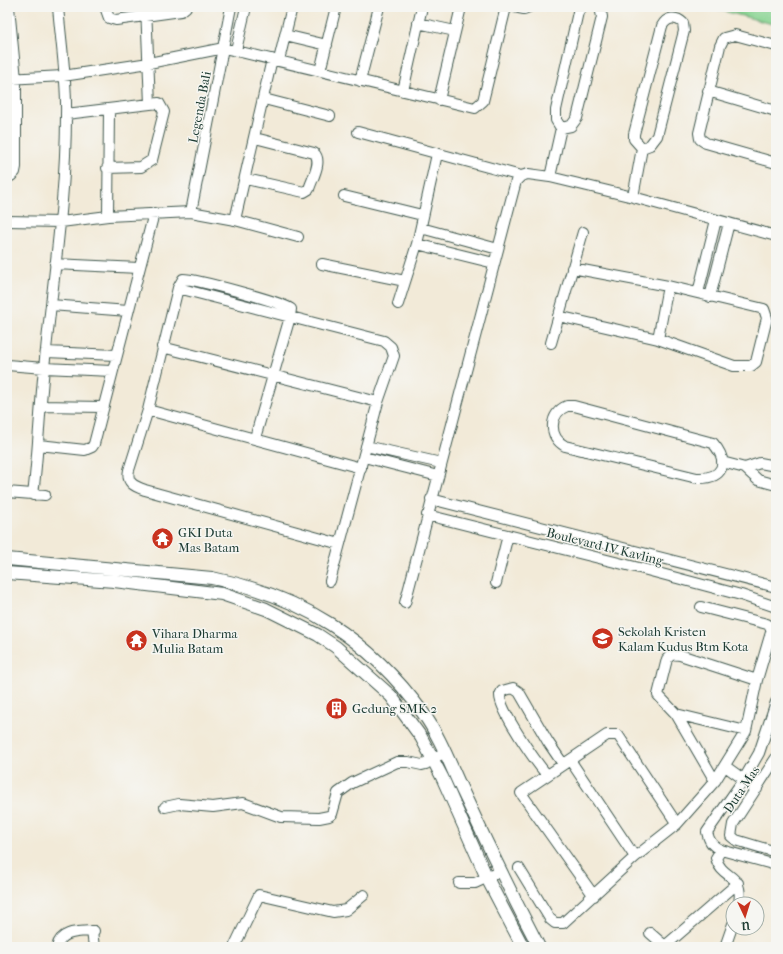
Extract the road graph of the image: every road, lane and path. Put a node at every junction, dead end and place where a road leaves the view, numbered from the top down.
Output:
1 (9, 7) edge
2 (58, 7) edge
3 (105, 7) edge
4 (186, 7) edge
5 (231, 7) edge
6 (246, 7) edge
7 (292, 7) edge
8 (336, 7) edge
9 (379, 7) edge
10 (422, 7) edge
11 (461, 7) edge
12 (506, 7) edge
13 (514, 7) edge
14 (529, 7) edge
15 (582, 7) edge
16 (600, 7) edge
17 (146, 11) edge
18 (418, 23) junction
19 (456, 31) junction
20 (285, 35) junction
21 (327, 45) junction
22 (776, 46) edge
23 (224, 48) junction
24 (236, 50) junction
25 (276, 60) junction
26 (149, 62) junction
27 (320, 71) junction
28 (63, 76) junction
29 (12, 79) edge
30 (360, 81) junction
31 (403, 91) junction
32 (708, 91) junction
33 (264, 98) junction
34 (439, 100) junction
35 (150, 104) junction
36 (109, 109) junction
37 (776, 110) edge
38 (66, 114) junction
39 (330, 116) dead end
40 (561, 128) junction
41 (358, 132) dead end
42 (255, 138) junction
43 (642, 148) junction
44 (437, 154) junction
45 (776, 162) edge
46 (107, 168) junction
47 (521, 176) junction
48 (7, 177) edge
49 (550, 177) junction
50 (246, 179) junction
51 (344, 196) dead end
52 (633, 197) junction
53 (191, 212) junction
54 (154, 213) junction
55 (422, 215) junction
56 (108, 216) junction
57 (236, 220) junction
58 (716, 220) junction
59 (7, 221) edge
60 (61, 222) junction
61 (729, 223) junction
62 (421, 228) junction
63 (582, 232) dead end
64 (776, 236) edge
65 (298, 237) dead end
66 (417, 244) junction
67 (498, 249) junction
68 (494, 263) junction
69 (55, 264) junction
70 (322, 264) dead end
71 (139, 268) junction
72 (572, 268) junction
73 (405, 281) junction
74 (668, 286) junction
75 (698, 293) junction
76 (710, 297) junction
77 (398, 304) dead end
78 (51, 305) junction
79 (128, 311) junction
80 (558, 316) junction
81 (290, 318) junction
82 (658, 339) junction
83 (551, 343) dead end
84 (162, 347) junction
85 (46, 352) junction
86 (116, 355) junction
87 (7, 365) edge
88 (44, 368) junction
89 (112, 371) junction
90 (273, 375) junction
91 (378, 402) junction
92 (41, 406) junction
93 (103, 407) junction
94 (148, 410) junction
95 (255, 438) junction
96 (39, 445) junction
97 (366, 446) junction
98 (364, 457) junction
99 (722, 462) junction
100 (441, 463) junction
101 (776, 466) edge
102 (361, 468) junction
103 (745, 468) junction
104 (438, 476) junction
105 (776, 485) edge
106 (7, 492) edge
107 (33, 494) junction
108 (45, 495) dead end
109 (431, 499) junction
110 (427, 515) junction
111 (508, 535) junction
112 (340, 544) junction
113 (7, 559) edge
114 (7, 573) edge
115 (330, 581) dead end
116 (496, 583) dead end
117 (776, 587) edge
118 (405, 603) dead end
119 (701, 607) dead end
120 (776, 607) edge
121 (757, 680) junction
122 (776, 702) edge
123 (676, 714) junction
124 (746, 732) junction
125 (446, 753) junction
126 (431, 758) junction
127 (776, 758) edge
128 (567, 762) junction
129 (725, 766) junction
130 (547, 775) junction
131 (744, 779) junction
132 (715, 782) junction
133 (757, 789) junction
134 (165, 807) dead end
135 (677, 824) junction
136 (721, 850) junction
137 (776, 852) edge
138 (635, 858) junction
139 (776, 864) edge
140 (519, 868) dead end
141 (501, 871) junction
142 (487, 878) junction
143 (459, 883) dead end
144 (738, 883) junction
145 (364, 895) dead end
146 (594, 896) junction
147 (740, 896) edge
148 (650, 933) dead end
149 (729, 936) edge
150 (57, 947) edge
151 (94, 947) edge
152 (234, 947) edge
153 (523, 947) edge
154 (539, 947) edge
155 (665, 947) edge
156 (725, 947) edge

1 - 29 street
2 - 28 street
3 - 17 street
4 - 17 street
5 - 23 street, Legenda Bali
6 - 24 street
7 - 20 street
8 - 21 street
9 - 30 street
10 - 18 street
11 - 19 street
12 - 34 street
13 - 14 street
15 - 40 street
16 - 40 street
17 - 26 street
18 - 19 street
18 - 31 street
19 - 34 street
20 - 21 street
20 - 25 street
21 - 27 street
22 - 32 street
23 - 24 street
23 - 26 street
23 - 53 street, Legenda Bali
24 - 25 street
25 - 27 street
25 - 33 street
26 - 28 street
26 - 35 street
27 - 30 street
28 - 29 street
28 - 38 street
29 - 48 street
30 - 31 street
31 - 34 street
32 - 37 street
32 - 45 street
33 - 39 street
33 - 42 street
35 - 36 street
35 - 46 street
36 - 38 street
36 - 46 street
38 - 60 street
40 - 49 street
41 - 44 street
42 - 50 street
42 - 50 street
43 - 43 street
43 - 52 street
44 - 47 street
44 - 55 street
46 - 56 street
47 - 49 street
47 - 67 street
49 - 52 street
50 - 57 street
51 - 55 street
52 - 58 street
53 - 54 street
53 - 57 street
54 - 56 street
54 - 71 street
55 - 62 street
56 - 60 street
57 - 65 street
58 - 61 street
58 - 75 street
59 - 60 street
60 - 69 street
61 - 64 street
61 - 76 street
62 - 66 street
62 - 67 street
63 - 72 street
66 - 68 street
66 - 73 street
67 - 68 street
68 - 100 street
69 - 71 street
69 - 78 street
70 - 73 street
71 - 79 street
72 - 74 street
72 - 80 street
73 - 77 street
74 - 75 street
74 - 82 street
75 - 76 street
76 - 82 street
78 - 79 street
78 - 85 street
79 - 86 street
80 - 82 street
80 - 83 street
81 - 84 street
81 - 90 street
81 - 91 street
84 - 90 street
84 - 94 street
85 - 86 street
85 - 88 street
86 - 89 street
87 - 88 street
88 - 89 street
88 - 92 street
89 - 93 street
90 - 91 street
90 - 95 street
91 - 97 street
92 - 93 street
92 - 96 street
93 - 96 street
94 - 95 street
94 - 112 street
95 - 102 street
96 - 107 street
97 - 98 street
97 - 100 street
98 - 102 street
98 - 104 street
99 - 99 street
99 - 103 street
100 - 104 street
101 - 103 street
102 - 112 street
103 - 105 street
104 - 109 street
106 - 107 street
107 - 108 street
109 - 110 street
109 - 117 street
110 - 111 street, Boulevard IV Kavling
110 - 118 street
111 - 116 street
111 - 120 street, Boulevard IV Kavling
112 - 115 street
113 - 125 street
114 - 126 street
119 - 121 street
121 - 123 street
121 - 124 street
122 - 131 street
123 - 124 street
123 - 132 street
124 - 129 street
125 - 126 street
125 - 141 street
126 - 134 street
126 - 142 street
127 - 133 street, Duta Mas
128 - 130 street
128 - 130 street
128 - 135 street
128 - 138 street
129 - 131 street
129 - 132 street
130 - 146 street
131 - 133 street
131 - 136 street
132 - 135 street
133 - 137 street, Duta Mas
135 - 138 street
136 - 139 street
136 - 144 street
138 - 146 street
140 - 146 street
141 - 142 street
141 - 154 street
142 - 143 street
142 - 153 street
144 - 147 street
144 - 155 street
145 - 152 street
148 - 155 street
149 - 156 street
150 - 151 street

